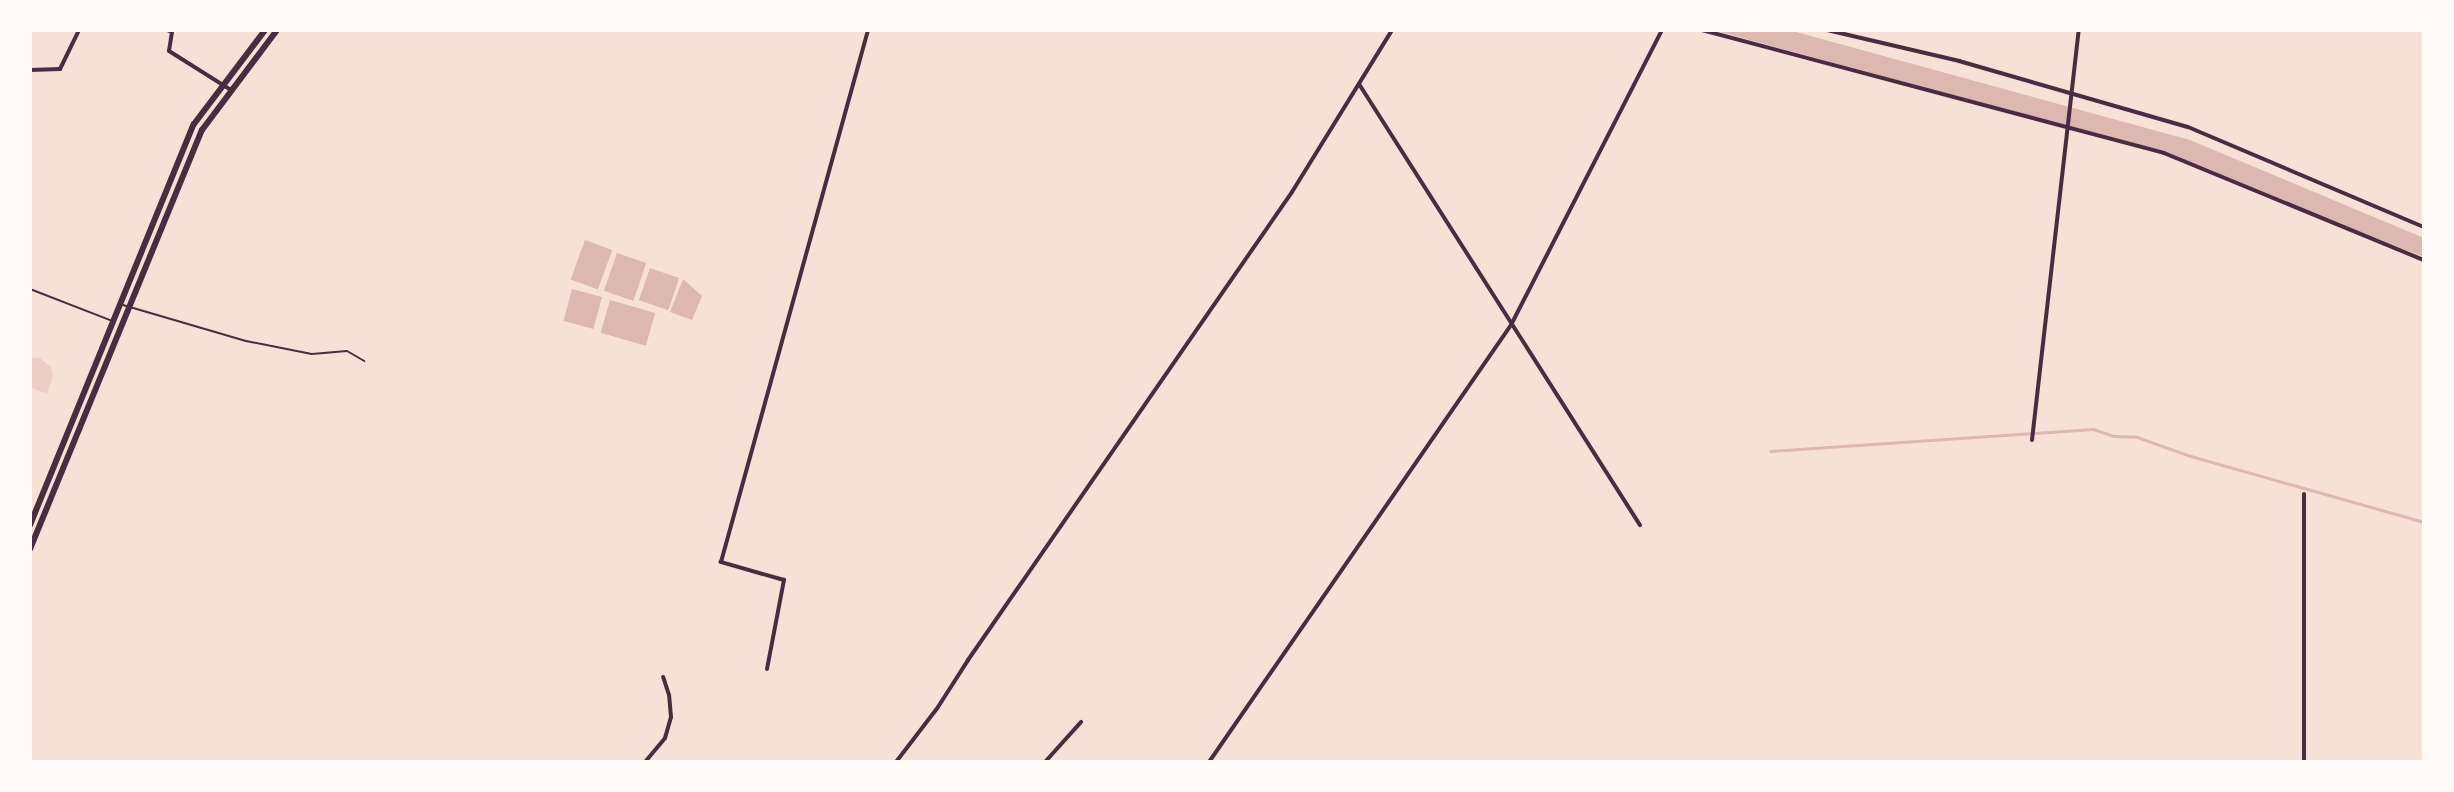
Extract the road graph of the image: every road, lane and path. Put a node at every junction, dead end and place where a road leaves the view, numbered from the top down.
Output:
1 (79, 30) edge
2 (167, 30) edge
3 (265, 30) edge
4 (277, 30) edge
5 (868, 30) edge
6 (1392, 30) edge
7 (1662, 30) edge
8 (1702, 30) edge
9 (1827, 30) edge
10 (2079, 30) edge
11 (30, 70) edge
12 (1359, 84) junction
13 (222, 85) junction
14 (231, 91) junction
15 (2070, 92) junction
16 (2066, 128) junction
17 (2424, 227) edge
18 (2424, 260) edge
19 (30, 289) edge
20 (118, 303) junction
21 (128, 307) junction
22 (113, 321) junction
23 (122, 325) junction
24 (1511, 325) junction
25 (364, 361) dead end
26 (72, 420) junction
27 (81, 423) junction
28 (2032, 440) dead end
29 (2304, 494) dead end
30 (30, 525) edge
31 (1640, 525) dead end
32 (30, 549) edge
33 (767, 669) dead end
34 (663, 677) dead end
35 (1081, 722) dead end
36 (645, 762) edge
37 (896, 762) edge
38 (1045, 762) edge
39 (1209, 762) edge
40 (2304, 762) edge

1 - 11 street
2 - 13 street
3 - 13 main road
4 - 14 main road
5 - 33 street
6 - 12 street
7 - 24 street
8 - 16 street
9 - 15 street
10 - 15 street
12 - 24 street
12 - 37 street
13 - 14 street
13 - 20 main road
14 - 21 main road
15 - 16 street
15 - 17 street
16 - 18 street
16 - 28 street
19 - 22 lane
20 - 21 lane
20 - 22 main road
21 - 23 main road
21 - 25 lane
22 - 23 lane
22 - 26 main road
23 - 27 main road
24 - 31 street
24 - 39 street
26 - 27 main road
26 - 30 main road
27 - 32 main road
29 - 40 street
34 - 36 street
35 - 38 street

